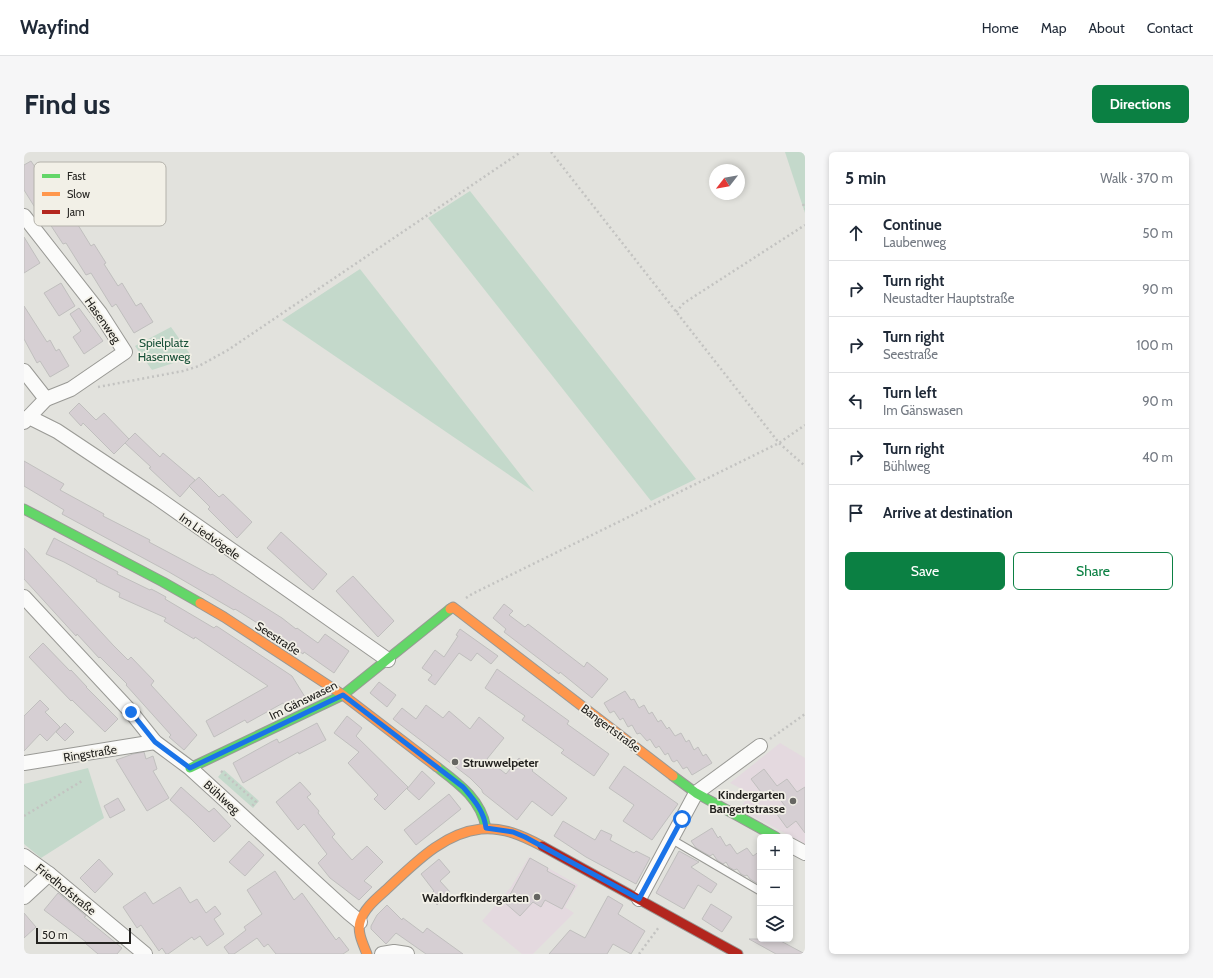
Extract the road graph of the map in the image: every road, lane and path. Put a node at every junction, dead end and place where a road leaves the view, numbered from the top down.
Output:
1 (520, 152) edge
2 (551, 152) edge
3 (804, 204) dead end
4 (805, 209) edge
5 (24, 216) edge
6 (805, 225) edge
7 (676, 312) junction
8 (24, 371) edge
9 (98, 387) dead end
10 (46, 399) junction
11 (27, 420) edge
12 (805, 425) edge
13 (779, 443) junction
14 (805, 466) edge
15 (24, 509) edge
16 (24, 597) edge
17 (453, 607) junction
18 (388, 660) junction
19 (343, 695) junction
20 (805, 714) edge
21 (155, 742) junction
22 (760, 746) joint
23 (24, 763) edge
24 (217, 767) dead end
25 (190, 768) junction
26 (82, 781) dead end
27 (696, 792) junction
28 (250, 809) dead end
29 (24, 816) edge
30 (486, 828) junction
31 (771, 834) edge
32 (671, 839) junction
33 (793, 847) edge
34 (805, 853) edge
35 (24, 856) edge
36 (49, 874) junction
37 (757, 889) edge
38 (24, 897) edge
39 (639, 899) junction
40 (360, 922) junction
41 (662, 924) dead end
42 (145, 954) edge
43 (367, 954) edge
44 (382, 954) edge
45 (407, 954) edge
46 (639, 954) edge
47 (738, 954) edge

1 - 9 path
2 - 7 path
3 - 4 path
5 - 10 street, Hasenweg
6 - 7 path
7 - 13 path
8 - 10 street
10 - 11 street
11 - 18 street, Im Liedvögele
12 - 13 path
13 - 14 path
13 - 17 path
15 - 19 street, Seestraße
16 - 21 street, Bühlweg
17 - 18 street, Im Gänswasen
17 - 27 street, Bangertstraße
18 - 19 street, Im Gänswasen
19 - 25 street, Im Gänswasen
19 - 30 street, Seestraße
20 - 22 path
21 - 23 street, Ringstraße
21 - 25 street, Bühlweg
22 - 27 street
24 - 28 path
25 - 40 street, Bühlweg
26 - 29 path
27 - 31 street, Bangertstraße
27 - 32 street
30 - 39 street
30 - 40 street
32 - 37 lane
32 - 39 street
33 - 34 street
35 - 36 street, Friedhofstraße
36 - 38 street
36 - 42 street, Friedhofstraße
39 - 47 street
40 - 43 street
41 - 46 path
44 - 45 street

